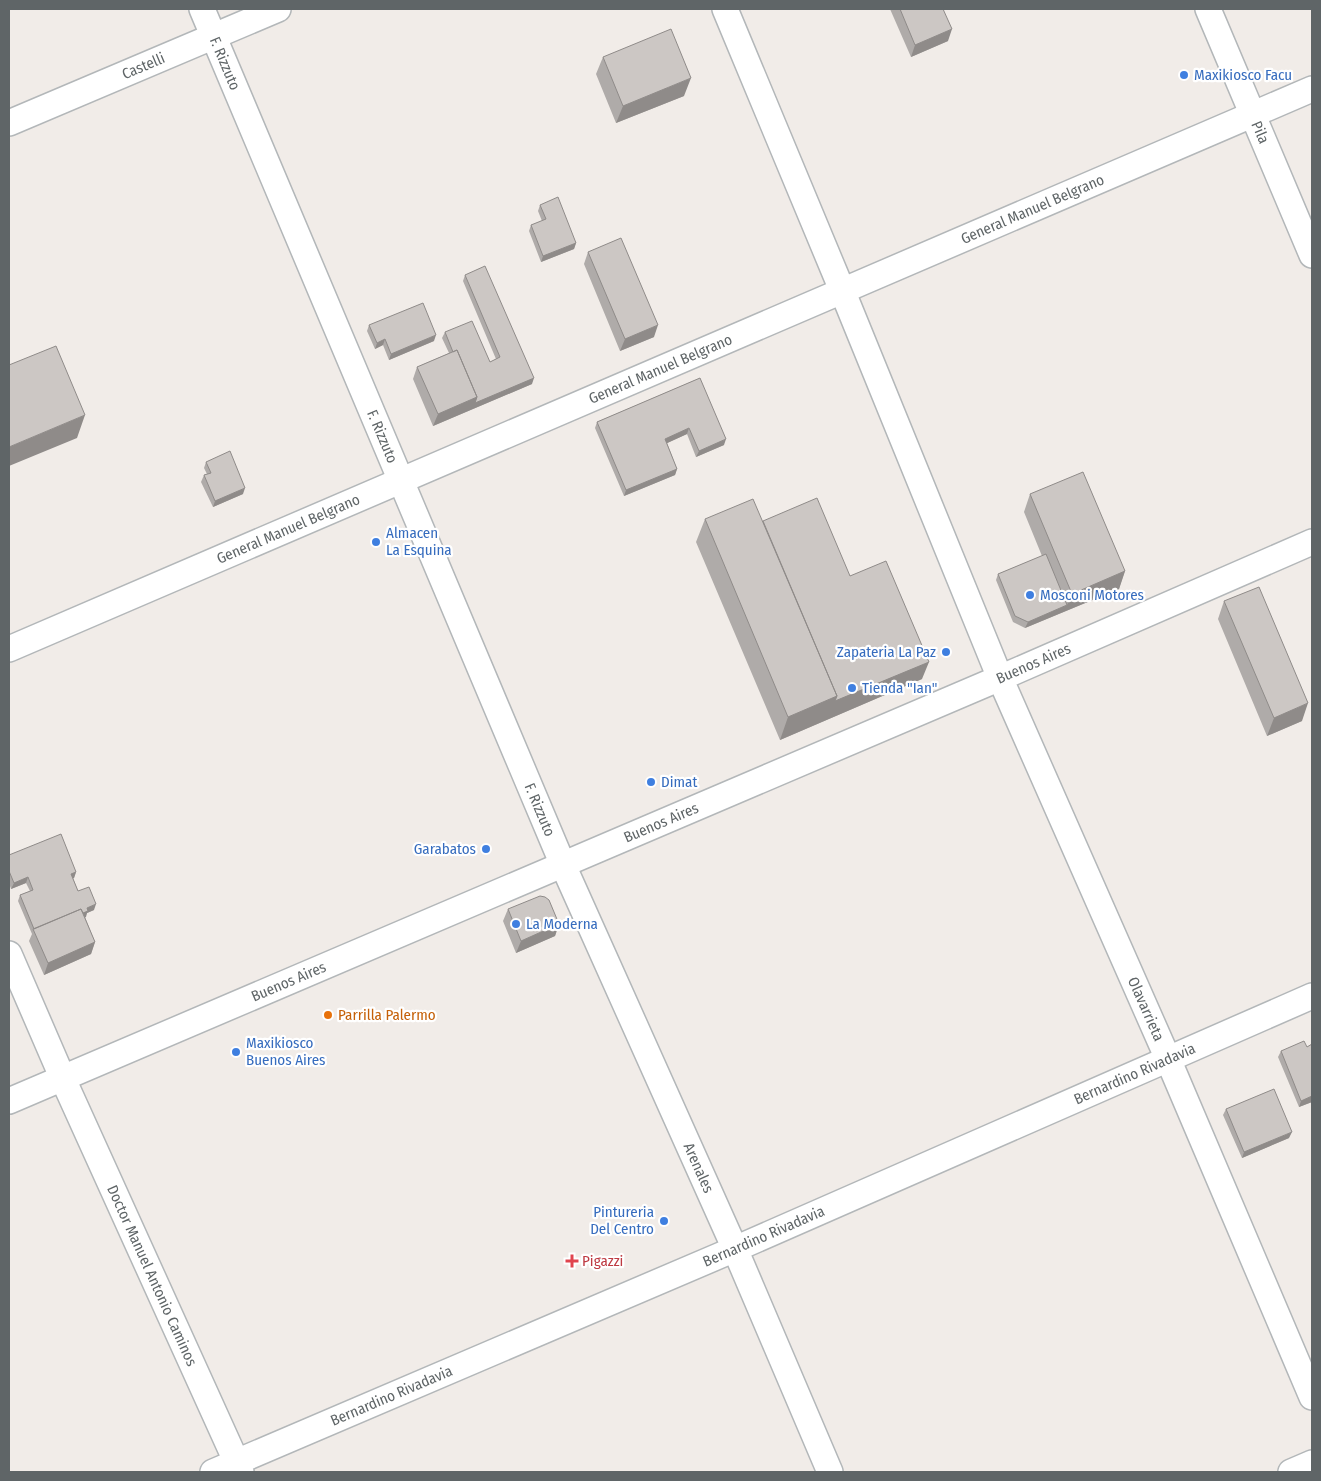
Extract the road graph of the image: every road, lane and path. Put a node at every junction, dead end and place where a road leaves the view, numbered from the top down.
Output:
1 (202, 9) edge
2 (278, 9) edge
3 (725, 9) edge
4 (1208, 9) edge
5 (214, 37) junction
6 (1312, 89) edge
7 (1252, 115) junction
8 (9, 123) edge
9 (1312, 255) edge
10 (842, 290) junction
11 (401, 481) junction
12 (1312, 542) edge
13 (9, 649) edge
14 (1000, 678) junction
15 (563, 865) junction
16 (9, 954) edge
17 (1312, 996) edge
18 (1168, 1059) junction
19 (63, 1079) junction
20 (9, 1101) edge
21 (735, 1249) junction
22 (1312, 1397) edge
23 (1312, 1463) edge
24 (238, 1467) edge
25 (213, 1472) edge
26 (830, 1472) edge
27 (1291, 1472) edge

1 - 5 street, F. Rizzuto
2 - 5 street, Castelli
3 - 10 street, Olavarrieta
4 - 7 street, Pila
5 - 8 street, Castelli
5 - 11 street, F. Rizzuto
6 - 7 street, General Manuel Belgrano
7 - 9 street, Pila
7 - 10 street, General Manuel Belgrano
10 - 11 street, General Manuel Belgrano
10 - 14 street, Olavarrieta
11 - 13 street, General Manuel Belgrano
11 - 15 street, F. Rizzuto
12 - 14 street, Buenos Aires
14 - 15 street, Buenos Aires
14 - 18 street, Olavarrieta
15 - 19 street, Buenos Aires
15 - 21 street, Arenales
16 - 19 street, Doctor Manuel Antonio Caminos
17 - 18 street, Bernardino Rivadavia
18 - 21 street, Bernardino Rivadavia
18 - 22 street, Olavarrieta
19 - 20 street, Buenos Aires
19 - 24 street, Doctor Manuel Antonio Caminos
21 - 24 street, Bernardino Rivadavia
21 - 26 street, Arenales
23 - 27 street
24 - 25 street, Bernardino Rivadavia

